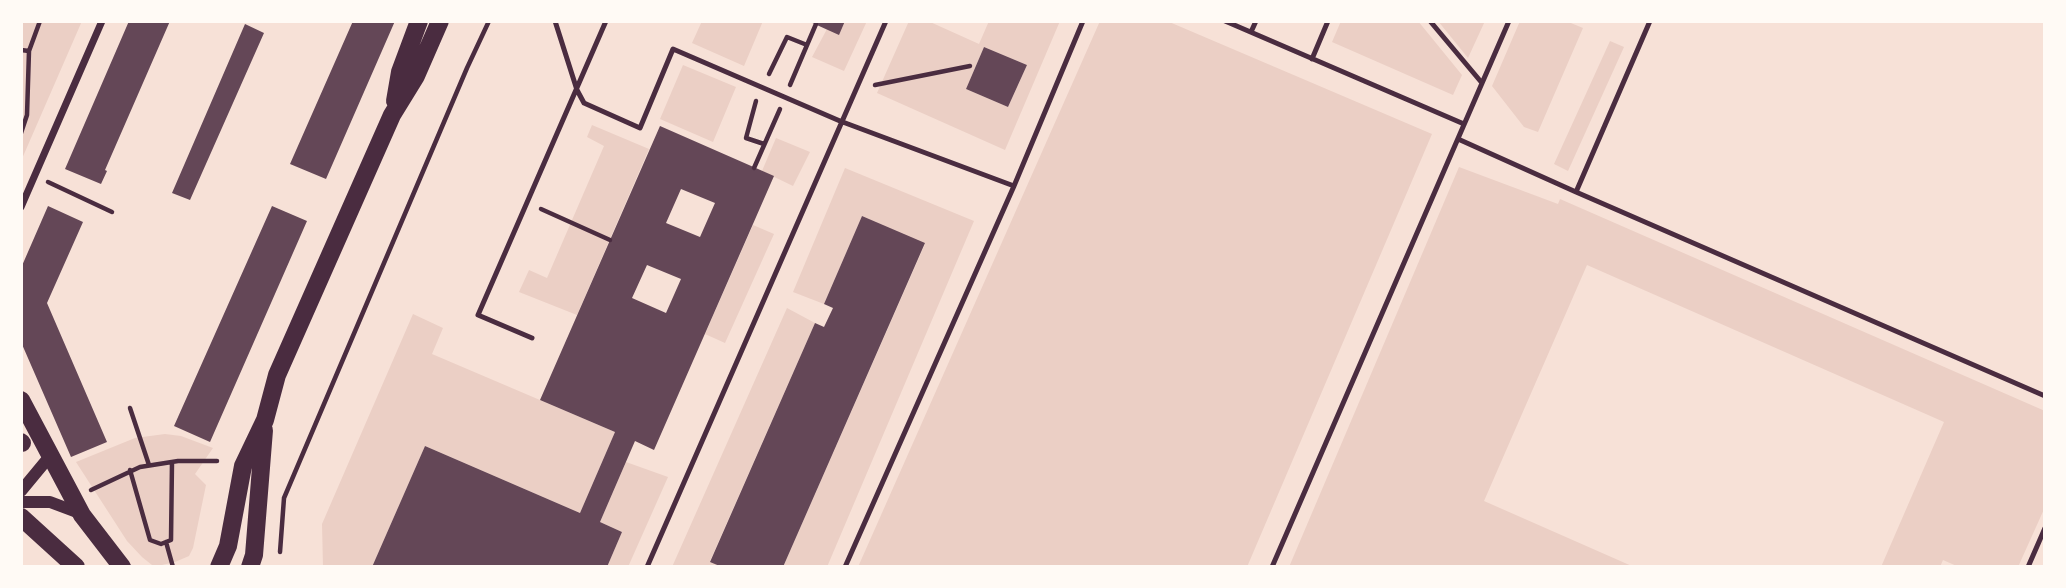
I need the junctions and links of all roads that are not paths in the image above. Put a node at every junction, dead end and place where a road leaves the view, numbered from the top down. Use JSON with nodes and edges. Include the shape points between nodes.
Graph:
{"nodes":[{"id":1,"x":102,"y":21,"type":"edge"},
{"id":2,"x":419,"y":21,"type":"edge"},
{"id":3,"x":440,"y":21,"type":"edge"},
{"id":4,"x":555,"y":21,"type":"edge"},
{"id":5,"x":606,"y":21,"type":"edge"},
{"id":6,"x":886,"y":21,"type":"edge"},
{"id":7,"x":1083,"y":21,"type":"edge"},
{"id":8,"x":1225,"y":21,"type":"edge"},
{"id":9,"x":1256,"y":21,"type":"edge"},
{"id":10,"x":1328,"y":21,"type":"edge"},
{"id":11,"x":1430,"y":21,"type":"edge"},
{"id":12,"x":1509,"y":21,"type":"edge"},
{"id":13,"x":1650,"y":21,"type":"edge"},
{"id":14,"x":1251,"y":32,"type":"junction"},
{"id":15,"x":1312,"y":59,"type":"junction"},
{"id":16,"x":1482,"y":83,"type":"junction"},
{"id":17,"x":577,"y":90,"type":"junction"},
{"id":18,"x":392,"y":115,"type":"junction"},
{"id":19,"x":840,"y":121,"type":"junction"},
{"id":20,"x":1464,"y":124,"type":"junction"},
{"id":21,"x":1458,"y":139,"type":"junction"},
{"id":22,"x":1014,"y":186,"type":"junction"},
{"id":23,"x":1577,"y":192,"type":"junction"},
{"id":24,"x":21,"y":207,"type":"edge"},
{"id":25,"x":532,"y":338,"type":"dead end"},
{"id":26,"x":2045,"y":396,"type":"edge"},
{"id":27,"x":21,"y":400,"type":"edge"},
{"id":28,"x":265,"y":420,"type":"junction"},
{"id":29,"x":50,"y":456,"type":"junction"},
{"id":30,"x":21,"y":491,"type":"edge"},
{"id":31,"x":21,"y":502,"type":"edge"},
{"id":32,"x":82,"y":514,"type":"junction"},
{"id":33,"x":21,"y":517,"type":"edge"},
{"id":34,"x":2045,"y":528,"type":"edge"},
{"id":35,"x":76,"y":567,"type":"edge"},
{"id":36,"x":122,"y":567,"type":"edge"},
{"id":37,"x":219,"y":567,"type":"edge"},
{"id":38,"x":250,"y":567,"type":"edge"},
{"id":39,"x":647,"y":567,"type":"edge"},
{"id":40,"x":845,"y":567,"type":"edge"},
{"id":41,"x":1272,"y":567,"type":"edge"},
{"id":42,"x":2028,"y":567,"type":"edge"}],
"edges":[{"from":1,"to":24,"type":"street"},
{"from":2,"to":18,"type":"main road"},
{"from":3,"to":18,"type":"main road","via":[[416,76]]},
{"from":4,"to":17,"type":"lane"},
{"from":5,"to":17,"type":"lane"},
{"from":6,"to":19,"type":"lane"},
{"from":7,"to":22,"type":"lane"},
{"from":8,"to":14,"type":"lane"},
{"from":9,"to":14,"type":"lane"},
{"from":10,"to":15,"type":"lane"},
{"from":11,"to":16,"type":"lane"},
{"from":12,"to":16,"type":"lane"},
{"from":13,"to":23,"type":"lane"},
{"from":14,"to":15,"type":"lane"},
{"from":15,"to":20,"type":"lane"},
{"from":16,"to":20,"type":"lane"},
{"from":17,"to":19,"type":"lane","via":[[584,103],[640,128],[673,49]]},
{"from":17,"to":25,"type":"lane","via":[[478,315]]},
{"from":18,"to":28,"type":"main road","via":[[277,375]]},
{"from":19,"to":22,"type":"lane"},
{"from":19,"to":39,"type":"lane"},
{"from":20,"to":21,"type":"lane"},
{"from":21,"to":23,"type":"lane"},
{"from":21,"to":41,"type":"lane"},
{"from":22,"to":40,"type":"lane"},
{"from":23,"to":26,"type":"lane"},
{"from":27,"to":29,"type":"main road"},
{"from":28,"to":37,"type":"main road","via":[[243,466],[228,546]]},
{"from":28,"to":38,"type":"main road"},
{"from":29,"to":30,"type":"street"},
{"from":29,"to":32,"type":"main road"},
{"from":31,"to":32,"type":"street","via":[[50,502]]},
{"from":32,"to":36,"type":"main road"},
{"from":33,"to":35,"type":"main road"},
{"from":34,"to":42,"type":"lane"}]}
